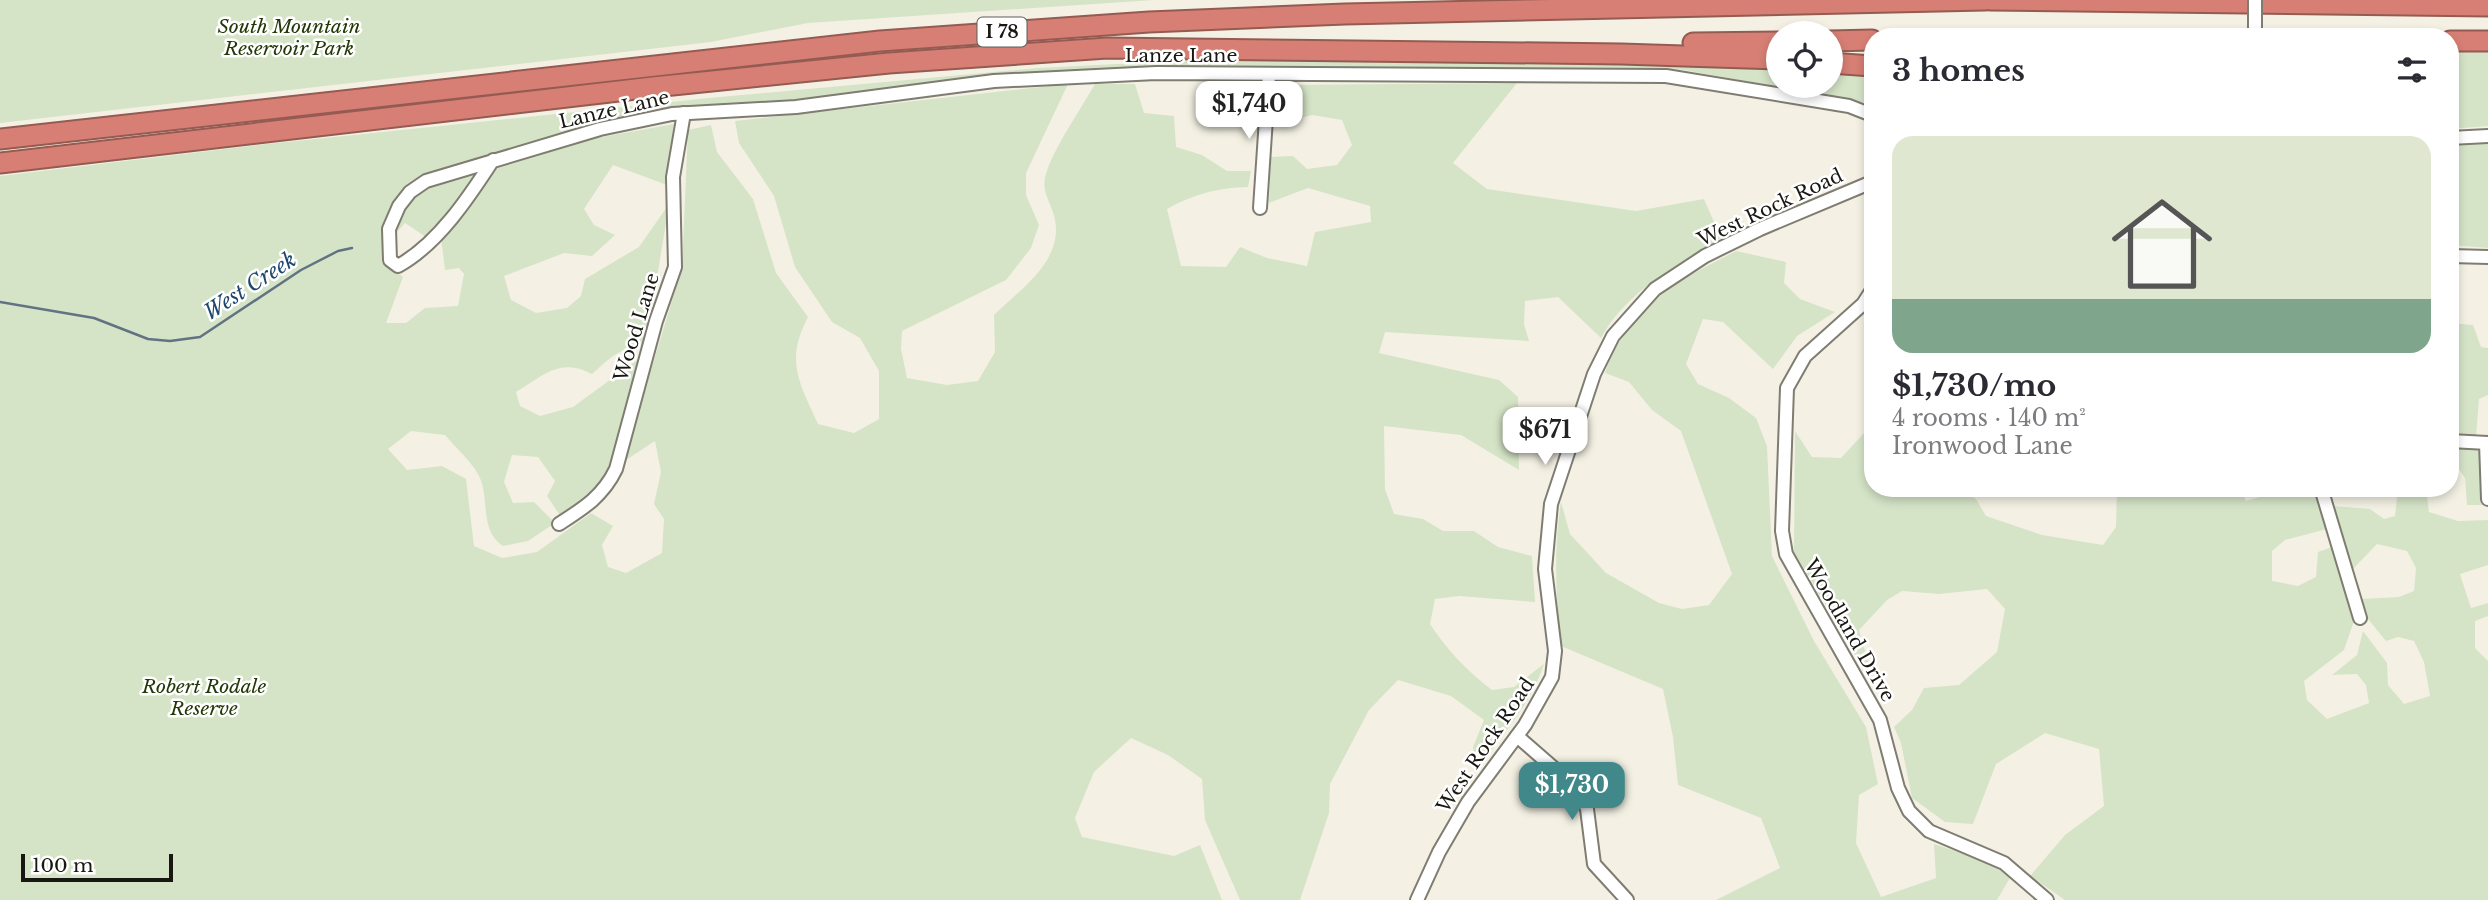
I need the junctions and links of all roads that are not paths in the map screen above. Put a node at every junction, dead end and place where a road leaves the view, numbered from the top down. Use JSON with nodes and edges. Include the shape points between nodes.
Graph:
{"nodes":[{"id":1,"x":1706,"y":0,"type":"edge"},
{"id":2,"x":1987,"y":0,"type":"edge"},
{"id":3,"x":2255,"y":0,"type":"edge"},
{"id":4,"x":2488,"y":6,"type":"edge"},
{"id":5,"x":1345,"y":14,"type":"junction"},
{"id":6,"x":2255,"y":28,"type":"edge"},
{"id":7,"x":1864,"y":40,"type":"edge"},
{"id":8,"x":1766,"y":41,"type":"edge"},
{"id":9,"x":1843,"y":41,"type":"edge"},
{"id":10,"x":2459,"y":41,"type":"edge"},
{"id":11,"x":2488,"y":41,"type":"edge"},
{"id":12,"x":1303,"y":50,"type":"junction"},
{"id":13,"x":1766,"y":59,"type":"edge"},
{"id":14,"x":1843,"y":64,"type":"edge"},
{"id":15,"x":1864,"y":65,"type":"edge"},
{"id":16,"x":1269,"y":74,"type":"junction"},
{"id":17,"x":1864,"y":112,"type":"edge"},
{"id":18,"x":684,"y":113,"type":"junction"},
{"id":19,"x":2488,"y":135,"type":"edge"},
{"id":20,"x":2459,"y":137,"type":"edge"},
{"id":21,"x":0,"y":139,"type":"edge"},
{"id":22,"x":493,"y":160,"type":"junction"},
{"id":23,"x":0,"y":163,"type":"edge"},
{"id":24,"x":1864,"y":184,"type":"edge"},
{"id":25,"x":1260,"y":208,"type":"dead end"},
{"id":26,"x":2459,"y":256,"type":"edge"},
{"id":27,"x":2488,"y":257,"type":"edge"},
{"id":28,"x":1864,"y":302,"type":"edge"},
{"id":29,"x":2459,"y":441,"type":"edge"},
{"id":30,"x":2487,"y":443,"type":"edge"},
{"id":31,"x":2324,"y":497,"type":"edge"},
{"id":32,"x":2488,"y":499,"type":"edge"},
{"id":33,"x":559,"y":524,"type":"dead end"},
{"id":34,"x":2360,"y":618,"type":"dead end"},
{"id":35,"x":1517,"y":736,"type":"junction"},
{"id":36,"x":1417,"y":900,"type":"edge"},
{"id":37,"x":1627,"y":900,"type":"edge"},
{"id":38,"x":2047,"y":900,"type":"edge"}],
"edges":[{"from":1,"to":5,"type":"highway"},
{"from":2,"to":4,"type":"highway","number":"I 78"},
{"from":2,"to":5,"type":"highway","number":"I 78"},
{"from":3,"to":6,"type":"street","bridge":true},
{"from":5,"to":21,"type":"highway","number":"I 78","via":[[880,41]]},
{"from":7,"to":9,"type":"highway"},
{"from":8,"to":12,"type":"highway","number":"I 78"},
{"from":10,"to":11,"type":"highway"},
{"from":12,"to":13,"type":"highway"},
{"from":12,"to":23,"type":"highway","number":"I 78","via":[[1107,48],[889,63]]},
{"from":14,"to":15,"type":"highway"},
{"from":16,"to":17,"type":"street","name":"Lanze Lane","via":[[1666,76]]},
{"from":16,"to":18,"type":"street","name":"Lanze Lane","via":[[994,81],[796,107]]},
{"from":16,"to":25,"type":"street"},
{"from":18,"to":22,"type":"street","name":"Lanze Lane","via":[[600,128]]},
{"from":18,"to":33,"type":"street","name":"Wood Lane","via":[[673,177],[675,267],[616,469],[591,504]]},
{"from":19,"to":20,"type":"street"},
{"from":22,"to":22,"type":"street","name":"Lanze Lane","via":[[426,181],[411,191],[389,229],[393,264],[398,267],[420,251]]},
{"from":24,"to":35,"type":"street","name":"West Rock Road","via":[[1705,256],[1655,289],[1613,336],[1594,374],[1551,504],[1545,569],[1554,664],[1547,689]]},
{"from":26,"to":27,"type":"street"},
{"from":28,"to":38,"type":"street","name":"Woodland Drive","via":[[1805,356],[1787,388],[1782,531],[1786,554],[1880,720],[1898,789],[1909,811],[1929,831],[2004,863]]},
{"from":29,"to":30,"type":"street"},
{"from":30,"to":32,"type":"street"},
{"from":31,"to":34,"type":"street"},
{"from":35,"to":36,"type":"street","name":"West Rock Road","via":[[1468,802],[1438,852]]},
{"from":35,"to":37,"type":"street","via":[[1580,791],[1594,864]]}]}
